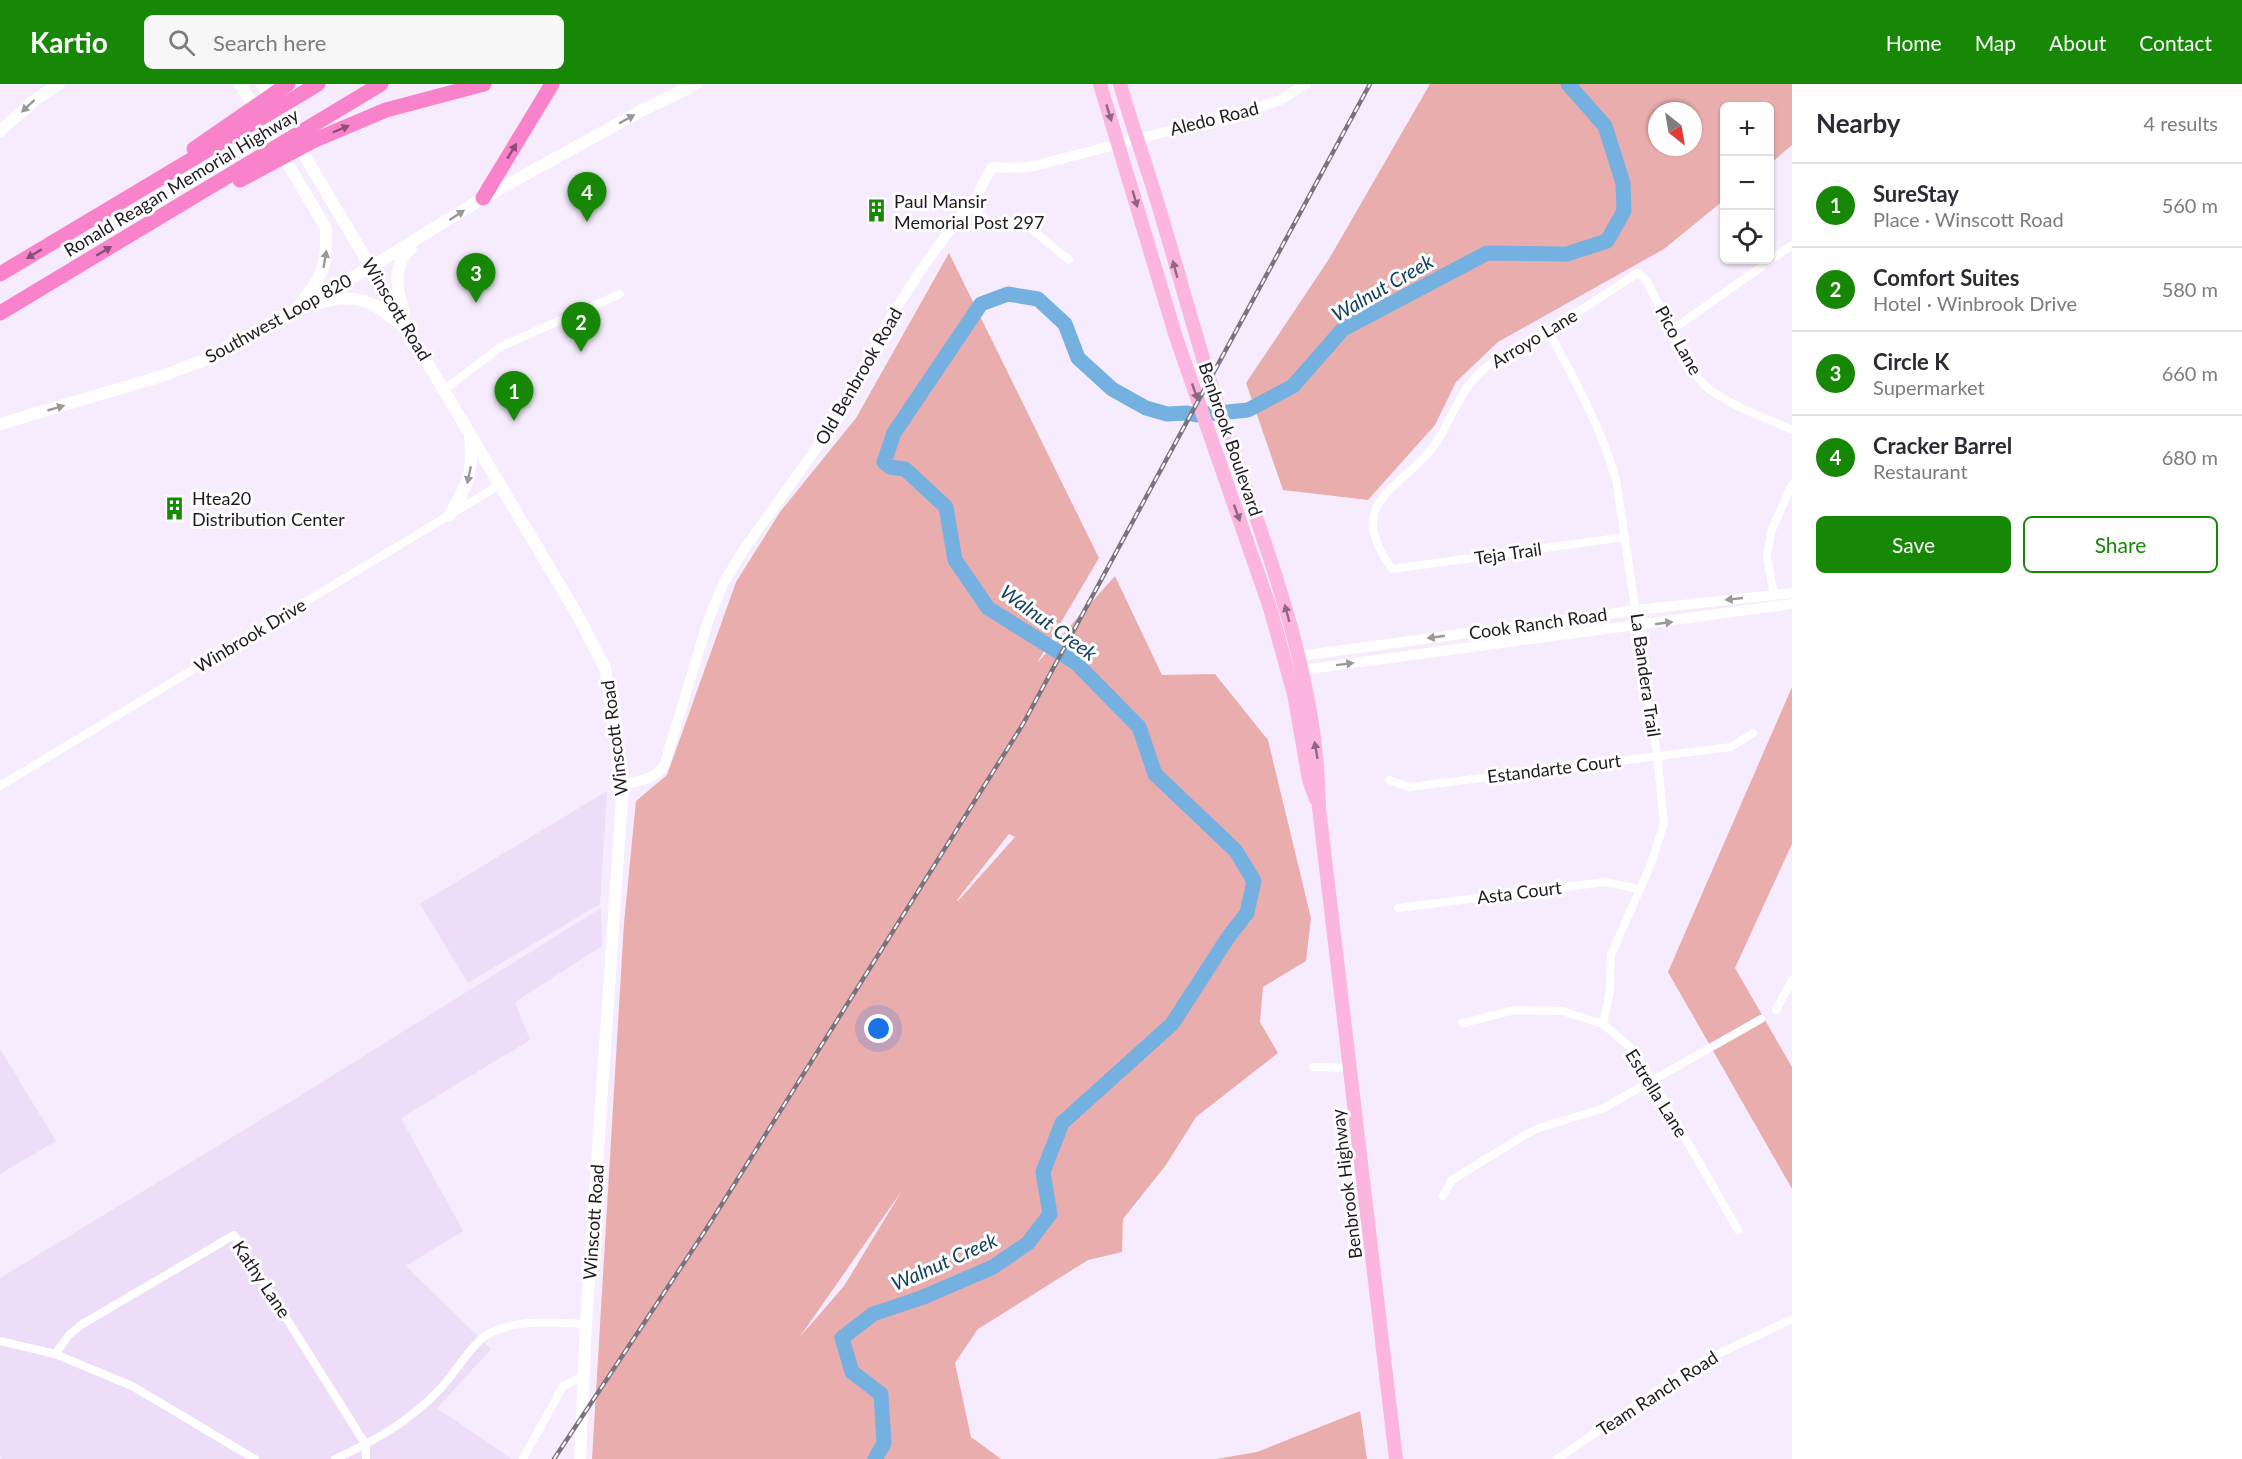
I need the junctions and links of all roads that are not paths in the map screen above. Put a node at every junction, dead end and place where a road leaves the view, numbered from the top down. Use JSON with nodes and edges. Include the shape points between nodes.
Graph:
{"nodes":[{"id":1,"x":59,"y":84,"type":"edge"},
{"id":2,"x":240,"y":84,"type":"edge"},
{"id":3,"x":262,"y":84,"type":"edge"},
{"id":4,"x":288,"y":84,"type":"edge"},
{"id":5,"x":318,"y":84,"type":"edge"},
{"id":6,"x":381,"y":84,"type":"edge"},
{"id":7,"x":483,"y":84,"type":"edge"},
{"id":8,"x":552,"y":84,"type":"edge"},
{"id":9,"x":696,"y":84,"type":"edge"},
{"id":10,"x":1100,"y":84,"type":"edge"},
{"id":11,"x":1120,"y":84,"type":"edge"},
{"id":12,"x":1306,"y":84,"type":"edge"},
{"id":13,"x":0,"y":132,"type":"edge"},
{"id":14,"x":1136,"y":138,"type":"junction"},
{"id":15,"x":1118,"y":143,"type":"junction"},
{"id":16,"x":176,"y":168,"type":"junction"},
{"id":17,"x":211,"y":186,"type":"junction"},
{"id":18,"x":483,"y":198,"type":"junction"},
{"id":19,"x":970,"y":208,"type":"junction"},
{"id":20,"x":423,"y":237,"type":"junction"},
{"id":21,"x":1792,"y":245,"type":"edge"},
{"id":22,"x":1069,"y":260,"type":"dead end"},
{"id":23,"x":371,"y":267,"type":"junction"},
{"id":24,"x":1638,"y":273,"type":"joint"},
{"id":25,"x":0,"y":274,"type":"edge"},
{"id":26,"x":620,"y":294,"type":"dead end"},
{"id":27,"x":297,"y":309,"type":"junction"},
{"id":28,"x":0,"y":313,"type":"edge"},
{"id":29,"x":1672,"y":330,"type":"junction"},
{"id":30,"x":409,"y":331,"type":"junction"},
{"id":31,"x":1548,"y":331,"type":"junction"},
{"id":32,"x":445,"y":389,"type":"junction"},
{"id":33,"x":0,"y":424,"type":"edge"},
{"id":34,"x":469,"y":430,"type":"junction"},
{"id":35,"x":1792,"y":430,"type":"edge"},
{"id":36,"x":501,"y":484,"type":"junction"},
{"id":37,"x":1792,"y":484,"type":"edge"},
{"id":38,"x":449,"y":516,"type":"junction"},
{"id":39,"x":1625,"y":537,"type":"junction"},
{"id":40,"x":1392,"y":569,"type":"joint"},
{"id":41,"x":1792,"y":593,"type":"edge"},
{"id":42,"x":1774,"y":595,"type":"junction"},
{"id":43,"x":1792,"y":604,"type":"edge"},
{"id":44,"x":1637,"y":610,"type":"junction"},
{"id":45,"x":1639,"y":626,"type":"junction"},
{"id":46,"x":1293,"y":664,"type":"junction"},
{"id":47,"x":1753,"y":734,"type":"dead end"},
{"id":48,"x":1657,"y":755,"type":"junction"},
{"id":49,"x":1389,"y":780,"type":"dead end"},
{"id":50,"x":623,"y":784,"type":"junction"},
{"id":51,"x":0,"y":786,"type":"edge"},
{"id":52,"x":1640,"y":889,"type":"junction"},
{"id":53,"x":1331,"y":904,"type":"joint"},
{"id":54,"x":1398,"y":908,"type":"dead end"},
{"id":55,"x":1792,"y":980,"type":"edge"},
{"id":56,"x":1776,"y":1010,"type":"dead end"},
{"id":57,"x":1761,"y":1019,"type":"dead end"},
{"id":58,"x":1463,"y":1023,"type":"dead end"},
{"id":59,"x":1603,"y":1024,"type":"junction"},
{"id":60,"x":1313,"y":1067,"type":"dead end"},
{"id":61,"x":1351,"y":1068,"type":"junction"},
{"id":62,"x":1652,"y":1080,"type":"junction"},
{"id":63,"x":1443,"y":1196,"type":"dead end"},
{"id":64,"x":1738,"y":1230,"type":"dead end"},
{"id":65,"x":1792,"y":1319,"type":"edge"},
{"id":66,"x":586,"y":1324,"type":"junction"},
{"id":67,"x":0,"y":1341,"type":"edge"},
{"id":68,"x":55,"y":1354,"type":"junction"},
{"id":69,"x":585,"y":1376,"type":"junction"},
{"id":70,"x":366,"y":1445,"type":"junction"},
{"id":71,"x":255,"y":1459,"type":"edge"},
{"id":72,"x":334,"y":1459,"type":"edge"},
{"id":73,"x":366,"y":1459,"type":"edge"},
{"id":74,"x":523,"y":1459,"type":"edge"},
{"id":75,"x":580,"y":1459,"type":"edge"},
{"id":76,"x":1396,"y":1459,"type":"edge"},
{"id":77,"x":1557,"y":1459,"type":"edge"}],
"edges":[{"from":1,"to":13,"type":"main road","one_way":true},
{"from":27,"to":2,"type":"main road","one_way":true,"via":[[321,277],[327,254],[326,228]]},
{"from":3,"to":23,"type":"main road","name":"Winscott Road"},
{"from":4,"to":16,"type":"highway","via":[[199,143]]},
{"from":5,"to":16,"type":"highway","name":"Ronald Reagan Memorial Highway"},
{"from":6,"to":17,"type":"highway","name":"Ronald Reagan Memorial Highway"},
{"from":17,"to":7,"type":"highway","one_way":true,"via":[[239,181],[315,140],[386,110]]},
{"from":18,"to":8,"type":"highway","one_way":true},
{"from":18,"to":9,"type":"main road","name":"Southwest Loop 820","one_way":true},
{"from":10,"to":15,"type":"main road","name":"Benbrook Boulevard","one_way":true},
{"from":11,"to":14,"type":"main road","name":"Benbrook Boulevard"},
{"from":12,"to":14,"type":"street","name":"Aledo Road","via":[[1270,104]]},
{"from":14,"to":15,"type":"street","name":"Aledo Road"},
{"from":46,"to":14,"type":"main road","name":"Benbrook Boulevard","one_way":true,"via":[[1284,603],[1191,325]]},
{"from":15,"to":19,"type":"street","name":"Old Benbrook Road","via":[[1034,166],[993,167]]},
{"from":15,"to":46,"type":"main road","name":"Benbrook Boulevard","one_way":true,"via":[[1176,337]]},
{"from":16,"to":25,"type":"highway","name":"Ronald Reagan Memorial Highway","one_way":true},
{"from":28,"to":17,"type":"highway","name":"Ronald Reagan Memorial Highway","one_way":true},
{"from":20,"to":18,"type":"main road","name":"Southwest Loop 820","one_way":true},
{"from":19,"to":22,"type":"street","via":[[993,224],[1029,227]]},
{"from":19,"to":50,"type":"street","name":"Old Benbrook Road","via":[[925,264],[891,316],[840,415],[724,582],[708,621],[664,766],[647,780]]},
{"from":20,"to":23,"type":"main road","name":"Southwest Loop 820"},
{"from":20,"to":30,"type":"main road","via":[[406,252],[397,278]]},
{"from":21,"to":29,"type":"street"},
{"from":23,"to":27,"type":"main road","name":"Southwest Loop 820"},
{"from":23,"to":30,"type":"main road","name":"Winscott Road"},
{"from":24,"to":29,"type":"street","name":"Pico Lane","via":[[1646,280]]},
{"from":24,"to":31,"type":"street","name":"Arroyo Lane"},
{"from":26,"to":32,"type":"street","via":[[502,346]]},
{"from":27,"to":30,"type":"main road","via":[[334,298],[354,297],[376,305]]},
{"from":33,"to":27,"type":"main road","name":"Southwest Loop 820","one_way":true,"via":[[207,359]]},
{"from":29,"to":35,"type":"street","name":"Pico Lane","via":[[1706,387]]},
{"from":30,"to":32,"type":"main road","name":"Winscott Road"},
{"from":31,"to":39,"type":"street","name":"La Bandera Trail","via":[[1603,437],[1616,479]]},
{"from":31,"to":40,"type":"street","name":"Arroyo Lane","via":[[1494,359],[1472,381],[1433,447],[1381,498],[1373,538]]},
{"from":32,"to":34,"type":"main road","name":"Winscott Road"},
{"from":34,"to":36,"type":"main road","name":"Winscott Road"},
{"from":34,"to":38,"type":"main road","one_way":true,"via":[[470,480]]},
{"from":36,"to":38,"type":"street","name":"Winbrook Drive"},
{"from":36,"to":50,"type":"main road","name":"Winscott Road","via":[[603,661]]},
{"from":37,"to":42,"type":"street","via":[[1771,532],[1767,557]]},
{"from":38,"to":51,"type":"street","name":"Winbrook Drive"},
{"from":39,"to":40,"type":"street","name":"Teja Trail"},
{"from":39,"to":44,"type":"street","name":"La Bandera Trail"},
{"from":41,"to":42,"type":"street","name":"Cook Ranch Road"},
{"from":42,"to":44,"type":"street","name":"Cook Ranch Road","one_way":true},
{"from":45,"to":43,"type":"street","name":"Cook Ranch Road","one_way":true},
{"from":44,"to":45,"type":"street","name":"La Bandera Trail"},
{"from":44,"to":46,"type":"street","name":"Cook Ranch Road","one_way":true},
{"from":46,"to":45,"type":"street","name":"Cook Ranch Road","one_way":true},
{"from":45,"to":48,"type":"street","name":"La Bandera Trail"},
{"from":46,"to":53,"type":"main road","name":"Benbrook Boulevard","via":[[1319,764],[1319,808]]},
{"from":47,"to":48,"type":"street","name":"Estandarte Court","via":[[1731,747]]},
{"from":48,"to":49,"type":"street","name":"Estandarte Court","via":[[1409,787]]},
{"from":48,"to":52,"type":"street","name":"La Bandera Trail","via":[[1664,823]]},
{"from":50,"to":66,"type":"main road","name":"Winscott Road"},
{"from":52,"to":54,"type":"street","name":"Asta Court","via":[[1605,882]]},
{"from":52,"to":59,"type":"street","name":"La Bandera Trail","via":[[1611,955],[1610,991]]},
{"from":53,"to":61,"type":"main road","name":"Benbrook Highway"},
{"from":55,"to":56,"type":"street"},
{"from":57,"to":62,"type":"street"},
{"from":58,"to":59,"type":"street","name":"Estrella Lane","via":[[1515,1010],[1562,1011]]},
{"from":59,"to":62,"type":"street","name":"Estrella Lane","via":[[1630,1047]]},
{"from":60,"to":61,"type":"street"},
{"from":61,"to":76,"type":"main road","name":"Benbrook Highway"},
{"from":62,"to":63,"type":"street","via":[[1594,1113],[1525,1135],[1452,1180]]},
{"from":62,"to":64,"type":"street","name":"Estrella Lane"},
{"from":65,"to":77,"type":"street","name":"Team Ranch Road","via":[[1691,1368]]},
{"from":66,"to":69,"type":"main road","name":"Winscott Road"},
{"from":66,"to":70,"type":"street","via":[[531,1322],[485,1335],[412,1418]]},
{"from":67,"to":68,"type":"street"},
{"from":68,"to":70,"type":"street","name":"Kathy Lane","via":[[81,1325],[234,1235]]},
{"from":68,"to":71,"type":"street","via":[[132,1386]]},
{"from":69,"to":74,"type":"street","via":[[563,1386]]},
{"from":69,"to":75,"type":"main road","name":"Winscott Road"},
{"from":70,"to":72,"type":"street"},
{"from":70,"to":73,"type":"street"}]}
